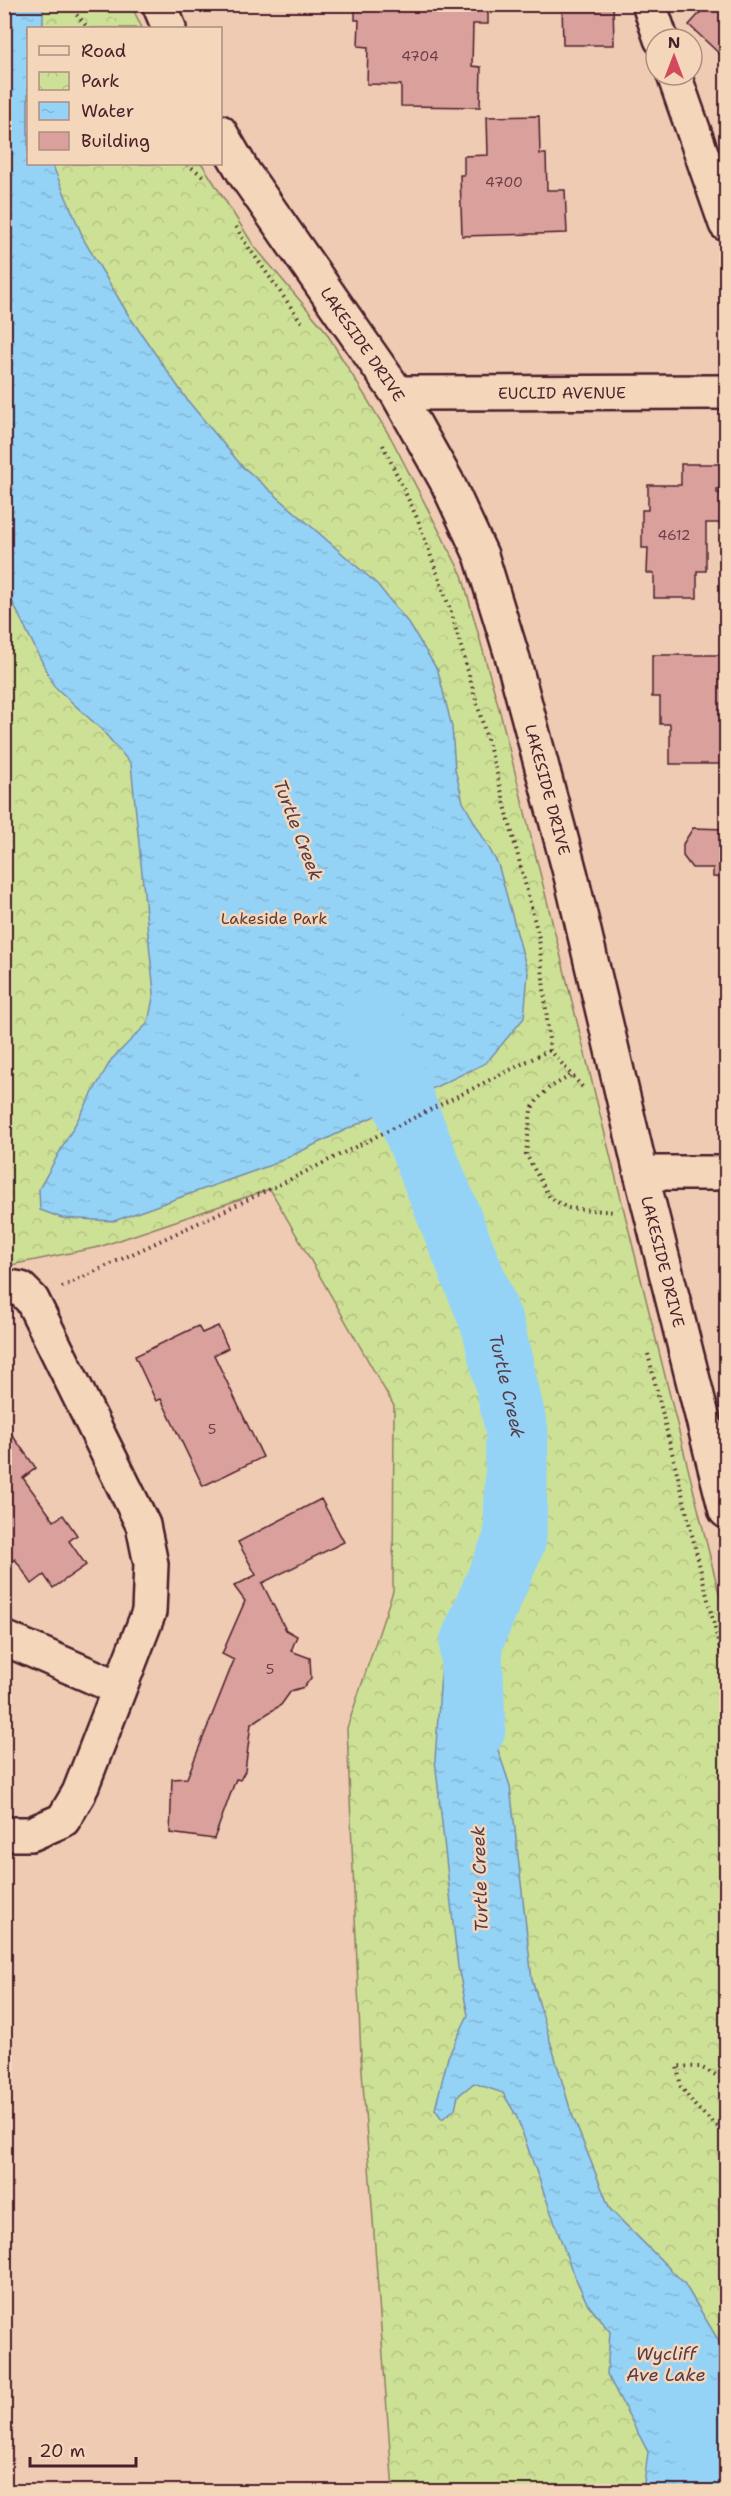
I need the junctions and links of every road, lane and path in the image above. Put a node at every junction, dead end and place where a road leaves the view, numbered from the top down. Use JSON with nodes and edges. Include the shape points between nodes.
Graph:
{"nodes":[{"id":1,"x":72,"y":4,"type":"edge"},
{"id":2,"x":159,"y":4,"type":"edge"},
{"id":3,"x":649,"y":4,"type":"edge"},
{"id":4,"x":87,"y":27,"type":"edge"},
{"id":5,"x":169,"y":27,"type":"edge"},
{"id":6,"x":657,"y":27,"type":"edge"},
{"id":7,"x":678,"y":87,"type":"edge"},
{"id":8,"x":222,"y":135,"type":"edge"},
{"id":9,"x":188,"y":165,"type":"edge"},
{"id":10,"x":211,"y":182,"type":"dead end"},
{"id":11,"x":233,"y":221,"type":"dead end"},
{"id":12,"x":726,"y":224,"type":"edge"},
{"id":13,"x":304,"y":326,"type":"dead end"},
{"id":14,"x":726,"y":392,"type":"edge"},
{"id":15,"x":397,"y":393,"type":"junction"},
{"id":16,"x":381,"y":440,"type":"dead end"},
{"id":17,"x":550,"y":1050,"type":"junction"},
{"id":18,"x":570,"y":1076,"type":"junction"},
{"id":19,"x":589,"y":1093,"type":"dead end"},
{"id":20,"x":640,"y":1173,"type":"junction"},
{"id":21,"x":726,"y":1173,"type":"edge"},
{"id":22,"x":614,"y":1202,"type":"dead end"},
{"id":23,"x":616,"y":1212,"type":"junction"},
{"id":24,"x":619,"y":1223,"type":"dead end"},
{"id":25,"x":18,"y":1293,"type":"edge"},
{"id":26,"x":646,"y":1346,"type":"dead end"},
{"id":27,"x":726,"y":1511,"type":"edge"},
{"id":28,"x":4,"y":1638,"type":"edge"},
{"id":29,"x":726,"y":1674,"type":"edge"},
{"id":30,"x":119,"y":1688,"type":"junction"},
{"id":31,"x":4,"y":1834,"type":"edge"},
{"id":32,"x":726,"y":1926,"type":"edge"},
{"id":33,"x":726,"y":1953,"type":"edge"},
{"id":34,"x":726,"y":2080,"type":"edge"},
{"id":35,"x":726,"y":2134,"type":"edge"}],
"edges":[{"from":1,"to":4,"type":"path"},
{"from":2,"to":5,"type":"street"},
{"from":3,"to":6,"type":"street"},
{"from":7,"to":12,"type":"street"},
{"from":8,"to":15,"type":"street","name":"LAKESIDE DRIVE"},
{"from":9,"to":10,"type":"path"},
{"from":11,"to":13,"type":"path"},
{"from":14,"to":15,"type":"street","name":"EUCLID AVENUE"},
{"from":15,"to":20,"type":"street","name":"LAKESIDE DRIVE","via":[[447,482],[481,555],[504,628],[571,876]]},
{"from":16,"to":17,"type":"path","via":[[418,520],[452,615],[497,774],[539,938]]},
{"from":17,"to":18,"type":"path"},
{"from":17,"to":25,"type":"path","via":[[283,1183]]},
{"from":18,"to":19,"type":"path"},
{"from":18,"to":23,"type":"path","via":[[549,1088],[531,1110],[526,1154],[550,1198],[568,1208]]},
{"from":20,"to":21,"type":"street"},
{"from":20,"to":27,"type":"street","name":"LAKESIDE DRIVE"},
{"from":22,"to":23,"type":"path"},
{"from":23,"to":24,"type":"path"},
{"from":25,"to":30,"type":"street","via":[[142,1525],[150,1564],[148,1612]]},
{"from":26,"to":29,"type":"path"},
{"from":28,"to":30,"type":"street"},
{"from":30,"to":31,"type":"street","via":[[79,1793],[63,1820],[31,1834]]},
{"from":32,"to":33,"type":"path"},
{"from":34,"to":35,"type":"path","via":[[700,2067],[677,2066],[681,2088]]}]}
